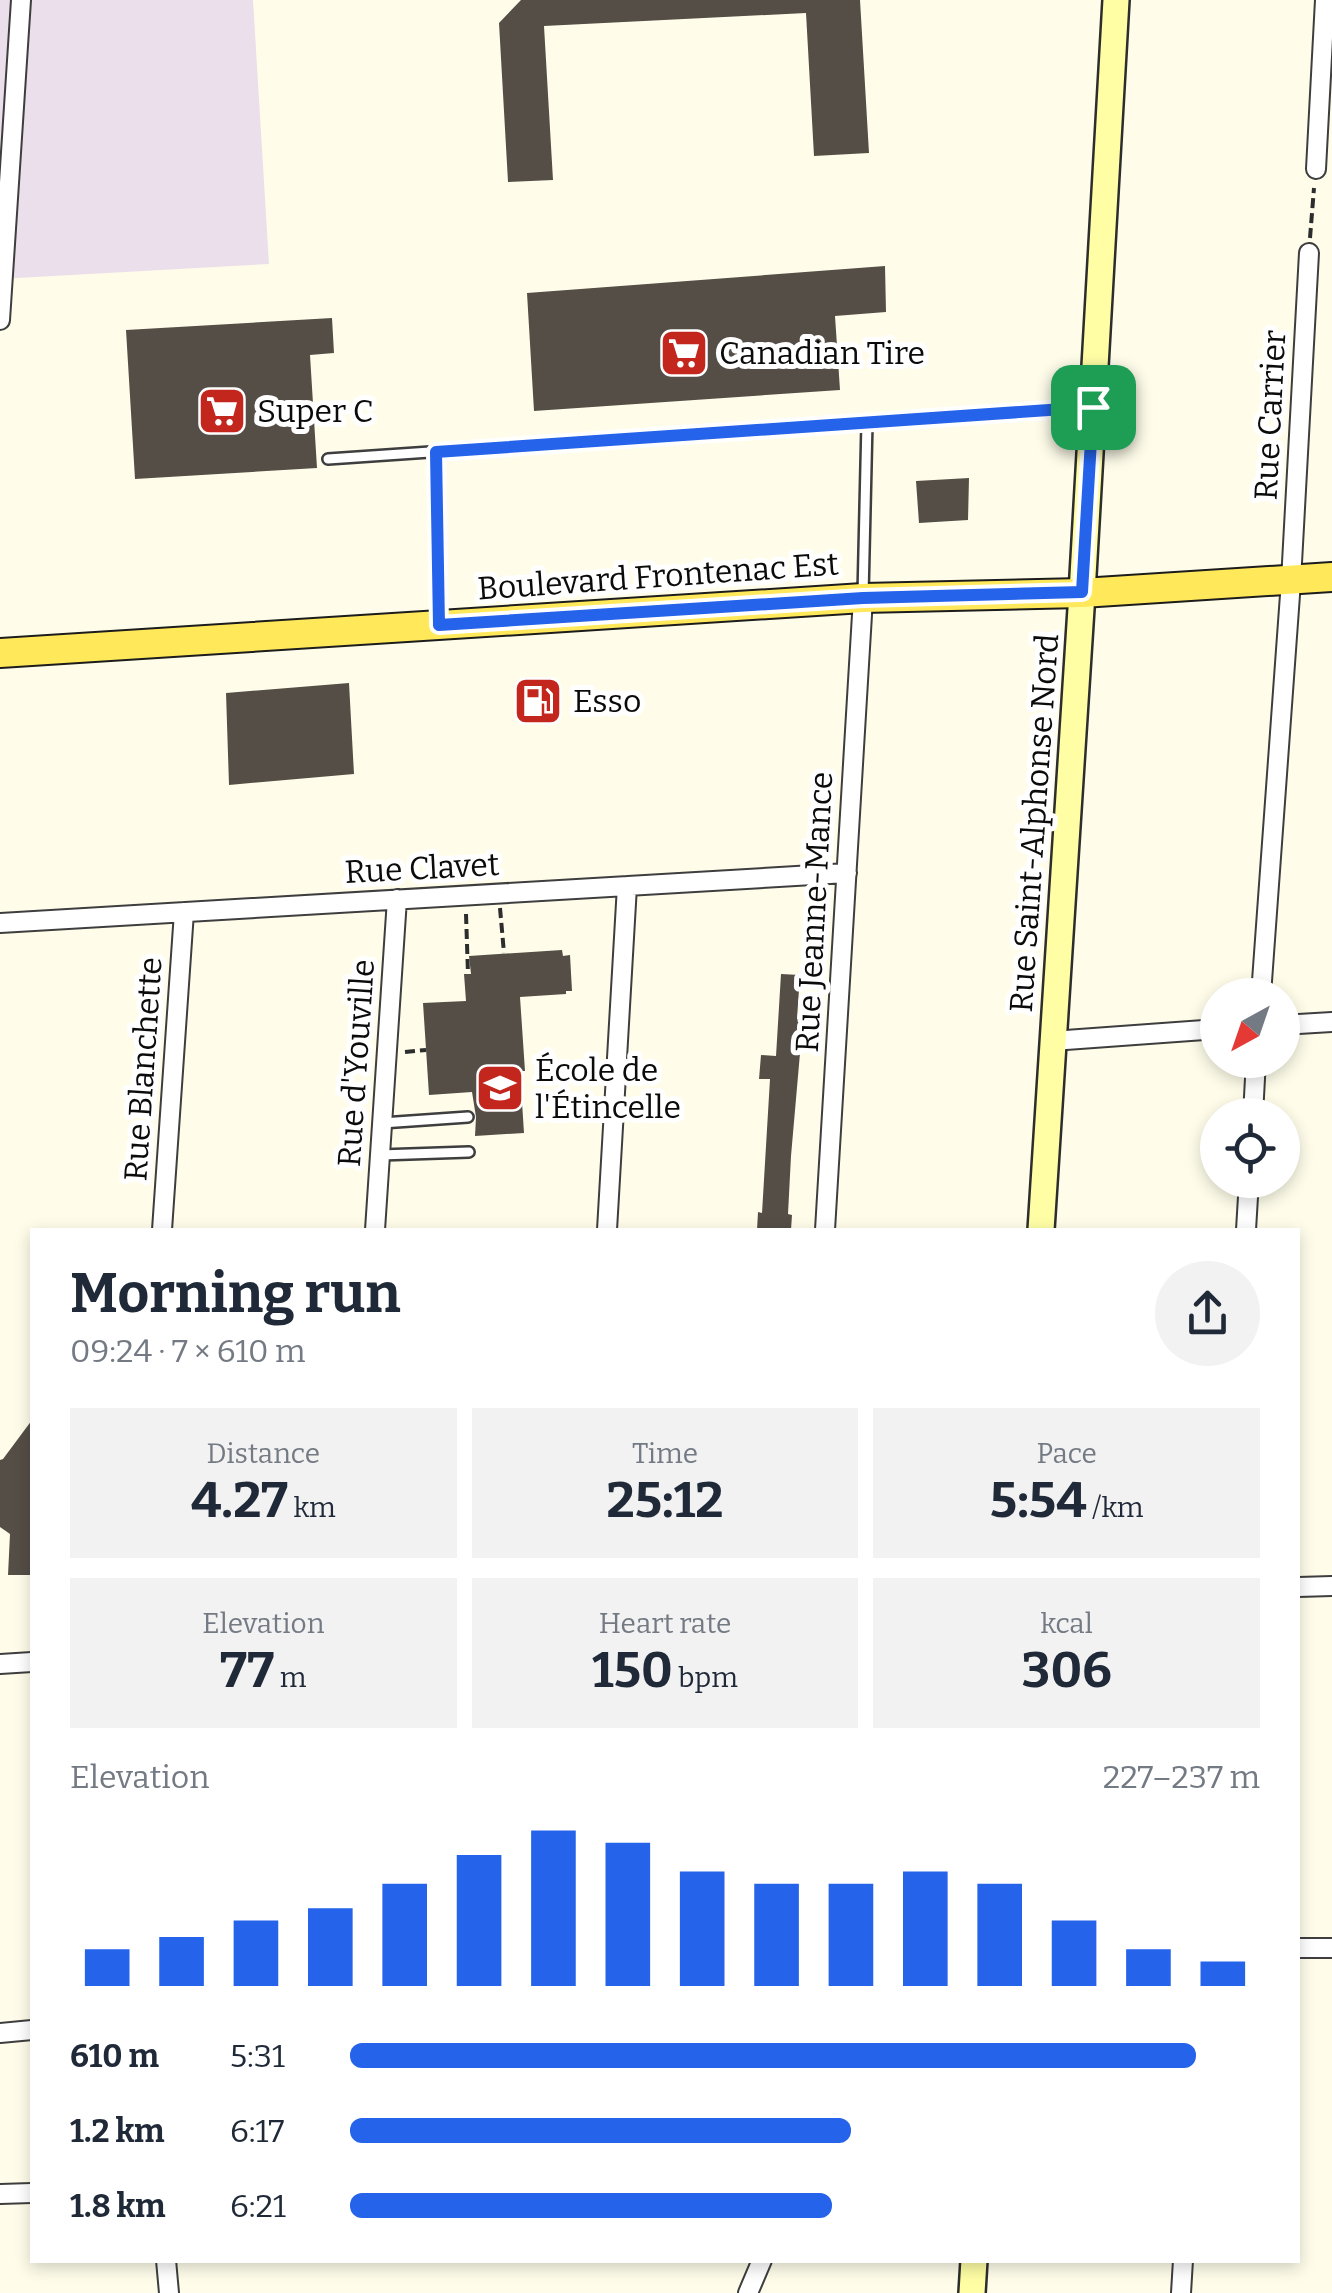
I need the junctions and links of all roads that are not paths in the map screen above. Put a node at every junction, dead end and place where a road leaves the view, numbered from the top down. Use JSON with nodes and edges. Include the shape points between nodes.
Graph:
{"nodes":[{"id":1,"x":22,"y":0,"type":"edge"},
{"id":2,"x":1116,"y":0,"type":"edge"},
{"id":3,"x":1325,"y":0,"type":"edge"},
{"id":4,"x":1327,"y":46,"type":"edge"},
{"id":5,"x":1316,"y":170,"type":"road end"},
{"id":6,"x":1309,"y":253,"type":"road end"},
{"id":7,"x":0,"y":320,"type":"edge"},
{"id":8,"x":1093,"y":407,"type":"junction"},
{"id":9,"x":867,"y":422,"type":"junction"},
{"id":10,"x":436,"y":452,"type":"junction"},
{"id":11,"x":328,"y":460,"type":"dead end"},
{"id":12,"x":1332,"y":577,"type":"edge"},
{"id":13,"x":1291,"y":581,"type":"junction"},
{"id":14,"x":1082,"y":592,"type":"junction"},
{"id":15,"x":863,"y":598,"type":"junction"},
{"id":16,"x":439,"y":625,"type":"junction"},
{"id":17,"x":0,"y":654,"type":"edge"},
{"id":18,"x":846,"y":873,"type":"junction"},
{"id":19,"x":627,"y":886,"type":"junction"},
{"id":20,"x":397,"y":900,"type":"junction"},
{"id":21,"x":184,"y":912,"type":"junction"},
{"id":22,"x":0,"y":923,"type":"edge"},
{"id":23,"x":1262,"y":978,"type":"edge"},
{"id":24,"x":1332,"y":1022,"type":"edge"},
{"id":25,"x":1300,"y":1023,"type":"edge"},
{"id":26,"x":1200,"y":1030,"type":"edge"},
{"id":27,"x":1052,"y":1041,"type":"junction"},
{"id":28,"x":468,"y":1118,"type":"dead end"},
{"id":29,"x":382,"y":1124,"type":"junction"},
{"id":30,"x":469,"y":1152,"type":"dead end"},
{"id":31,"x":380,"y":1155,"type":"junction"},
{"id":32,"x":1248,"y":1198,"type":"edge"},
{"id":33,"x":162,"y":1228,"type":"edge"},
{"id":34,"x":375,"y":1228,"type":"edge"},
{"id":35,"x":607,"y":1228,"type":"edge"},
{"id":36,"x":825,"y":1228,"type":"edge"},
{"id":37,"x":1041,"y":1228,"type":"edge"},
{"id":38,"x":1246,"y":1228,"type":"edge"},
{"id":39,"x":1332,"y":1586,"type":"edge"},
{"id":40,"x":1300,"y":1587,"type":"edge"},
{"id":41,"x":30,"y":1662,"type":"edge"},
{"id":42,"x":0,"y":1664,"type":"edge"},
{"id":43,"x":1300,"y":1948,"type":"edge"},
{"id":44,"x":1332,"y":1948,"type":"edge"},
{"id":45,"x":30,"y":2030,"type":"edge"},
{"id":46,"x":0,"y":2033,"type":"edge"},
{"id":47,"x":30,"y":2192,"type":"edge"},
{"id":48,"x":0,"y":2194,"type":"edge"},
{"id":49,"x":166,"y":2263,"type":"edge"},
{"id":50,"x":761,"y":2263,"type":"edge"},
{"id":51,"x":974,"y":2263,"type":"edge"},
{"id":52,"x":1183,"y":2263,"type":"edge"},
{"id":53,"x":169,"y":2293,"type":"edge"},
{"id":54,"x":748,"y":2293,"type":"edge"},
{"id":55,"x":972,"y":2293,"type":"edge"},
{"id":56,"x":1181,"y":2293,"type":"edge"}],
"edges":[{"from":1,"to":7,"type":"street"},
{"from":2,"to":8,"type":"main road","name":"Rue Saint-Alphonse Nord"},
{"from":3,"to":4,"type":"street"},
{"from":4,"to":5,"type":"street"},
{"from":6,"to":13,"type":"street","name":"Rue Carrier"},
{"from":8,"to":9,"type":"lane"},
{"from":8,"to":14,"type":"main road","name":"Rue Saint-Alphonse Nord"},
{"from":9,"to":10,"type":"lane"},
{"from":9,"to":15,"type":"lane"},
{"from":10,"to":11,"type":"lane"},
{"from":10,"to":16,"type":"lane"},
{"from":12,"to":13,"type":"main road","name":"Boulevard Frontenac Est"},
{"from":13,"to":14,"type":"main road","name":"Boulevard Frontenac Est"},
{"from":13,"to":23,"type":"street","name":"Rue Carrier"},
{"from":14,"to":15,"type":"main road","name":"Boulevard Frontenac Est"},
{"from":14,"to":27,"type":"main road","name":"Rue Saint-Alphonse Nord"},
{"from":15,"to":16,"type":"main road","name":"Boulevard Frontenac Est"},
{"from":15,"to":18,"type":"street","name":"Rue Jeanne-Mance"},
{"from":16,"to":17,"type":"main road","name":"Boulevard Frontenac Est"},
{"from":18,"to":19,"type":"street","name":"Rue Clavet"},
{"from":18,"to":36,"type":"street","name":"Rue Jeanne-Mance"},
{"from":19,"to":20,"type":"street","name":"Rue Clavet"},
{"from":19,"to":35,"type":"street"},
{"from":20,"to":21,"type":"street","name":"Rue Clavet"},
{"from":20,"to":29,"type":"street","name":"Rue d'Youville"},
{"from":21,"to":22,"type":"street","name":"Rue Clavet"},
{"from":21,"to":33,"type":"street","name":"Rue Blanchette"},
{"from":24,"to":25,"type":"street"},
{"from":26,"to":27,"type":"street"},
{"from":27,"to":37,"type":"main road","name":"Rue Saint-Alphonse Nord"},
{"from":28,"to":29,"type":"lane"},
{"from":29,"to":31,"type":"street","name":"Rue d'Youville"},
{"from":30,"to":31,"type":"lane"},
{"from":31,"to":34,"type":"street","name":"Rue d'Youville"},
{"from":32,"to":38,"type":"street"},
{"from":39,"to":40,"type":"street"},
{"from":41,"to":42,"type":"street"},
{"from":43,"to":44,"type":"street"},
{"from":45,"to":46,"type":"street"},
{"from":47,"to":48,"type":"street"},
{"from":49,"to":53,"type":"street"},
{"from":50,"to":54,"type":"street"},
{"from":51,"to":55,"type":"main road"},
{"from":52,"to":56,"type":"street"}]}
